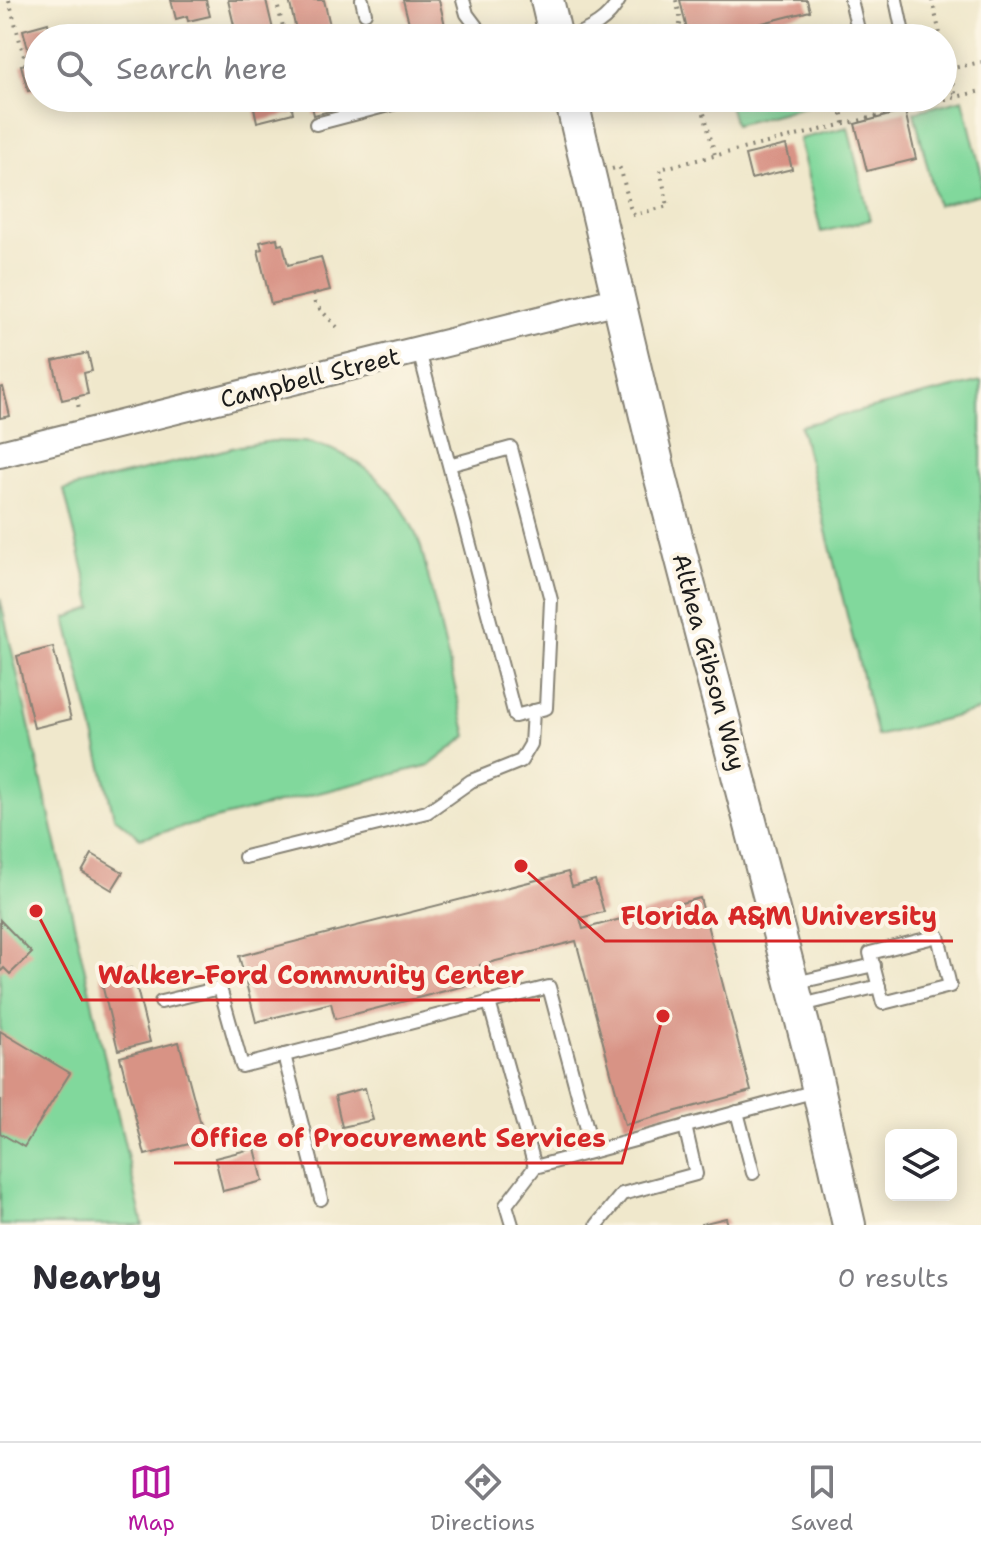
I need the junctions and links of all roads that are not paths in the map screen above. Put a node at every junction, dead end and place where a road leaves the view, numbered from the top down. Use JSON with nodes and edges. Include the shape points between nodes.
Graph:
{"nodes":[{"id":1,"x":362,"y":0,"type":"edge"},
{"id":2,"x":463,"y":0,"type":"edge"},
{"id":3,"x":547,"y":0,"type":"edge"},
{"id":4,"x":619,"y":0,"type":"edge"},
{"id":5,"x":851,"y":0,"type":"edge"},
{"id":6,"x":896,"y":0,"type":"edge"},
{"id":7,"x":365,"y":13,"type":"dead end"},
{"id":8,"x":474,"y":24,"type":"edge"},
{"id":9,"x":553,"y":24,"type":"edge"},
{"id":10,"x":599,"y":24,"type":"edge"},
{"id":11,"x":857,"y":24,"type":"edge"},
{"id":12,"x":901,"y":24,"type":"edge"},
{"id":13,"x":362,"y":112,"type":"edge"},
{"id":14,"x":574,"y":112,"type":"edge"},
{"id":15,"x":316,"y":124,"type":"dead end"},
{"id":16,"x":619,"y":300,"type":"junction"},
{"id":17,"x":419,"y":351,"type":"junction"},
{"id":18,"x":0,"y":454,"type":"edge"},
{"id":19,"x":449,"y":465,"type":"junction"},
{"id":20,"x":533,"y":711,"type":"junction"},
{"id":21,"x":245,"y":857,"type":"dead end"},
{"id":22,"x":874,"y":965,"type":"junction"},
{"id":23,"x":879,"y":986,"type":"junction"},
{"id":24,"x":795,"y":995,"type":"junction"},
{"id":25,"x":161,"y":1002,"type":"dead end"},
{"id":26,"x":489,"y":1002,"type":"junction"},
{"id":27,"x":284,"y":1055,"type":"junction"},
{"id":28,"x":819,"y":1090,"type":"junction"},
{"id":29,"x":737,"y":1112,"type":"junction"},
{"id":30,"x":685,"y":1126,"type":"junction"},
{"id":31,"x":593,"y":1151,"type":"junction"},
{"id":32,"x":535,"y":1167,"type":"junction"},
{"id":33,"x":753,"y":1173,"type":"dead end"},
{"id":34,"x":321,"y":1199,"type":"dead end"},
{"id":35,"x":512,"y":1225,"type":"edge"},
{"id":36,"x":597,"y":1225,"type":"edge"},
{"id":37,"x":849,"y":1225,"type":"edge"}],
"edges":[{"from":1,"to":7,"type":"lane"},
{"from":2,"to":8,"type":"lane"},
{"from":3,"to":9,"type":"street"},
{"from":4,"to":10,"type":"lane"},
{"from":5,"to":11,"type":"lane"},
{"from":6,"to":12,"type":"lane"},
{"from":13,"to":15,"type":"lane"},
{"from":14,"to":16,"type":"street","name":"Althea Gibson Way"},
{"from":16,"to":17,"type":"street","name":"Campbell Street"},
{"from":16,"to":24,"type":"street","name":"Althea Gibson Way"},
{"from":17,"to":18,"type":"street","name":"Campbell Street"},
{"from":17,"to":19,"type":"lane"},
{"from":19,"to":20,"type":"lane","via":[[515,716]]},
{"from":19,"to":20,"type":"lane","via":[[511,448],[551,600],[546,708]]},
{"from":20,"to":21,"type":"lane","via":[[531,744],[521,761],[471,781],[427,812]]},
{"from":22,"to":23,"type":"lane"},
{"from":22,"to":23,"type":"lane","via":[[870,953],[938,936],[950,986],[883,1003]]},
{"from":22,"to":24,"type":"lane"},
{"from":23,"to":24,"type":"lane"},
{"from":24,"to":28,"type":"street","name":"Althea Gibson Way"},
{"from":25,"to":27,"type":"lane","via":[[220,988],[242,1066]]},
{"from":26,"to":27,"type":"lane"},
{"from":26,"to":31,"type":"lane","via":[[549,987]]},
{"from":26,"to":32,"type":"lane"},
{"from":27,"to":34,"type":"lane"},
{"from":28,"to":29,"type":"lane"},
{"from":28,"to":37,"type":"street","name":"Althea Gibson Way"},
{"from":29,"to":30,"type":"lane"},
{"from":29,"to":33,"type":"lane"},
{"from":30,"to":31,"type":"lane"},
{"from":30,"to":36,"type":"lane","via":[[696,1174],[622,1194]]},
{"from":31,"to":32,"type":"lane"},
{"from":32,"to":35,"type":"lane","via":[[506,1205]]}]}
